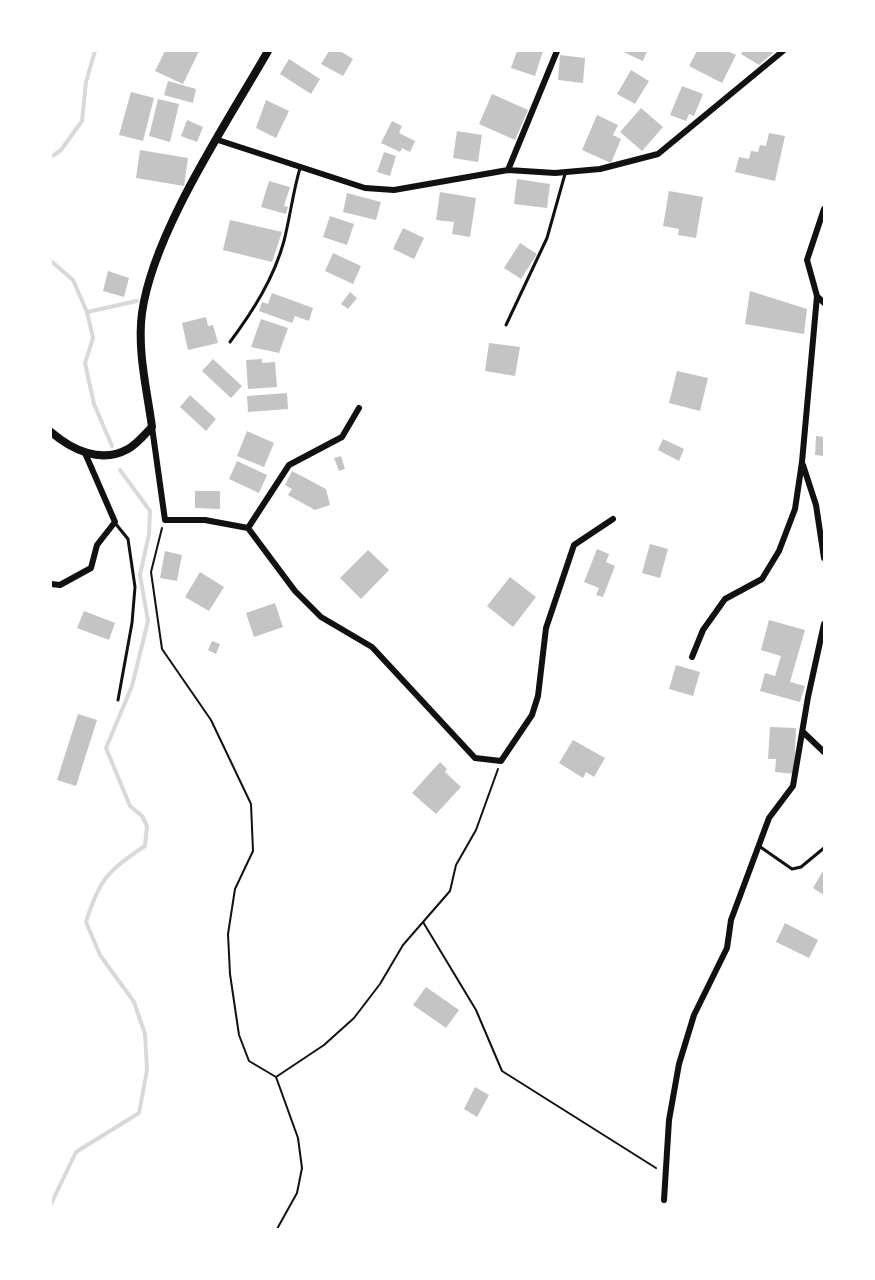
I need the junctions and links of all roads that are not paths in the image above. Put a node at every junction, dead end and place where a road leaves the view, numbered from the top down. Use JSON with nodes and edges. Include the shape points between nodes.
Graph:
{"nodes":[{"id":1,"x":268,"y":51,"type":"edge"},
{"id":2,"x":557,"y":51,"type":"edge"},
{"id":3,"x":783,"y":51,"type":"edge"},
{"id":4,"x":218,"y":140,"type":"junction"},
{"id":5,"x":300,"y":168,"type":"junction"},
{"id":6,"x":508,"y":170,"type":"junction"},
{"id":7,"x":565,"y":172,"type":"junction"},
{"id":8,"x":824,"y":209,"type":"edge"},
{"id":9,"x":817,"y":296,"type":"junction"},
{"id":10,"x":824,"y":303,"type":"edge"},
{"id":11,"x":506,"y":325,"type":"dead end"},
{"id":12,"x":230,"y":342,"type":"dead end"},
{"id":13,"x":359,"y":408,"type":"dead end"},
{"id":14,"x":152,"y":427,"type":"junction"},
{"id":15,"x":51,"y":432,"type":"edge"},
{"id":16,"x":85,"y":453,"type":"junction"},
{"id":17,"x":802,"y":462,"type":"junction"},
{"id":18,"x":613,"y":519,"type":"dead end"},
{"id":19,"x":115,"y":522,"type":"junction"},
{"id":20,"x":248,"y":528,"type":"junction"},
{"id":21,"x":824,"y":558,"type":"edge"},
{"id":22,"x":51,"y":584,"type":"edge"},
{"id":23,"x":824,"y":624,"type":"edge"},
{"id":24,"x":692,"y":657,"type":"dead end"},
{"id":25,"x":118,"y":700,"type":"dead end"},
{"id":26,"x":803,"y":732,"type":"junction"},
{"id":27,"x":824,"y":752,"type":"edge"},
{"id":28,"x":759,"y":846,"type":"junction"},
{"id":29,"x":824,"y":848,"type":"edge"},
{"id":30,"x":664,"y":1200,"type":"dead end"}],
"edges":[{"from":1,"to":4,"type":"street"},
{"from":2,"to":6,"type":"street"},
{"from":3,"to":7,"type":"street","via":[[658,154],[600,169]]},
{"from":4,"to":5,"type":"street"},
{"from":4,"to":14,"type":"street","via":[[182,203],[154,266],[142,314],[142,360]]},
{"from":5,"to":6,"type":"street","via":[[365,188],[394,190]]},
{"from":5,"to":12,"type":"lane","via":[[275,266],[257,305]]},
{"from":6,"to":7,"type":"street"},
{"from":7,"to":11,"type":"lane","via":[[547,238]]},
{"from":8,"to":9,"type":"street","via":[[807,260]]},
{"from":9,"to":10,"type":"street"},
{"from":9,"to":17,"type":"street"},
{"from":13,"to":20,"type":"street","via":[[342,437],[290,465]]},
{"from":14,"to":16,"type":"street","via":[[116,454]]},
{"from":14,"to":20,"type":"street","via":[[165,520],[204,520]]},
{"from":15,"to":16,"type":"street","via":[[64,444]]},
{"from":16,"to":19,"type":"street"},
{"from":17,"to":21,"type":"street","via":[[816,505]]},
{"from":17,"to":24,"type":"street","via":[[795,508],[779,551],[762,579],[725,599],[703,630]]},
{"from":18,"to":20,"type":"street","via":[[574,545],[546,628],[532,715],[501,761],[475,758],[372,647],[321,617],[295,591]]},
{"from":19,"to":22,"type":"street","via":[[97,545],[91,568],[60,585]]},
{"from":19,"to":25,"type":"lane","via":[[128,539],[135,587]]},
{"from":23,"to":26,"type":"street"},
{"from":26,"to":27,"type":"street"},
{"from":26,"to":28,"type":"street","via":[[793,786],[769,818]]},
{"from":28,"to":29,"type":"lane","via":[[792,869],[801,867]]},
{"from":28,"to":30,"type":"street","via":[[731,920],[727,948],[694,1015],[679,1064],[669,1120]]}]}
